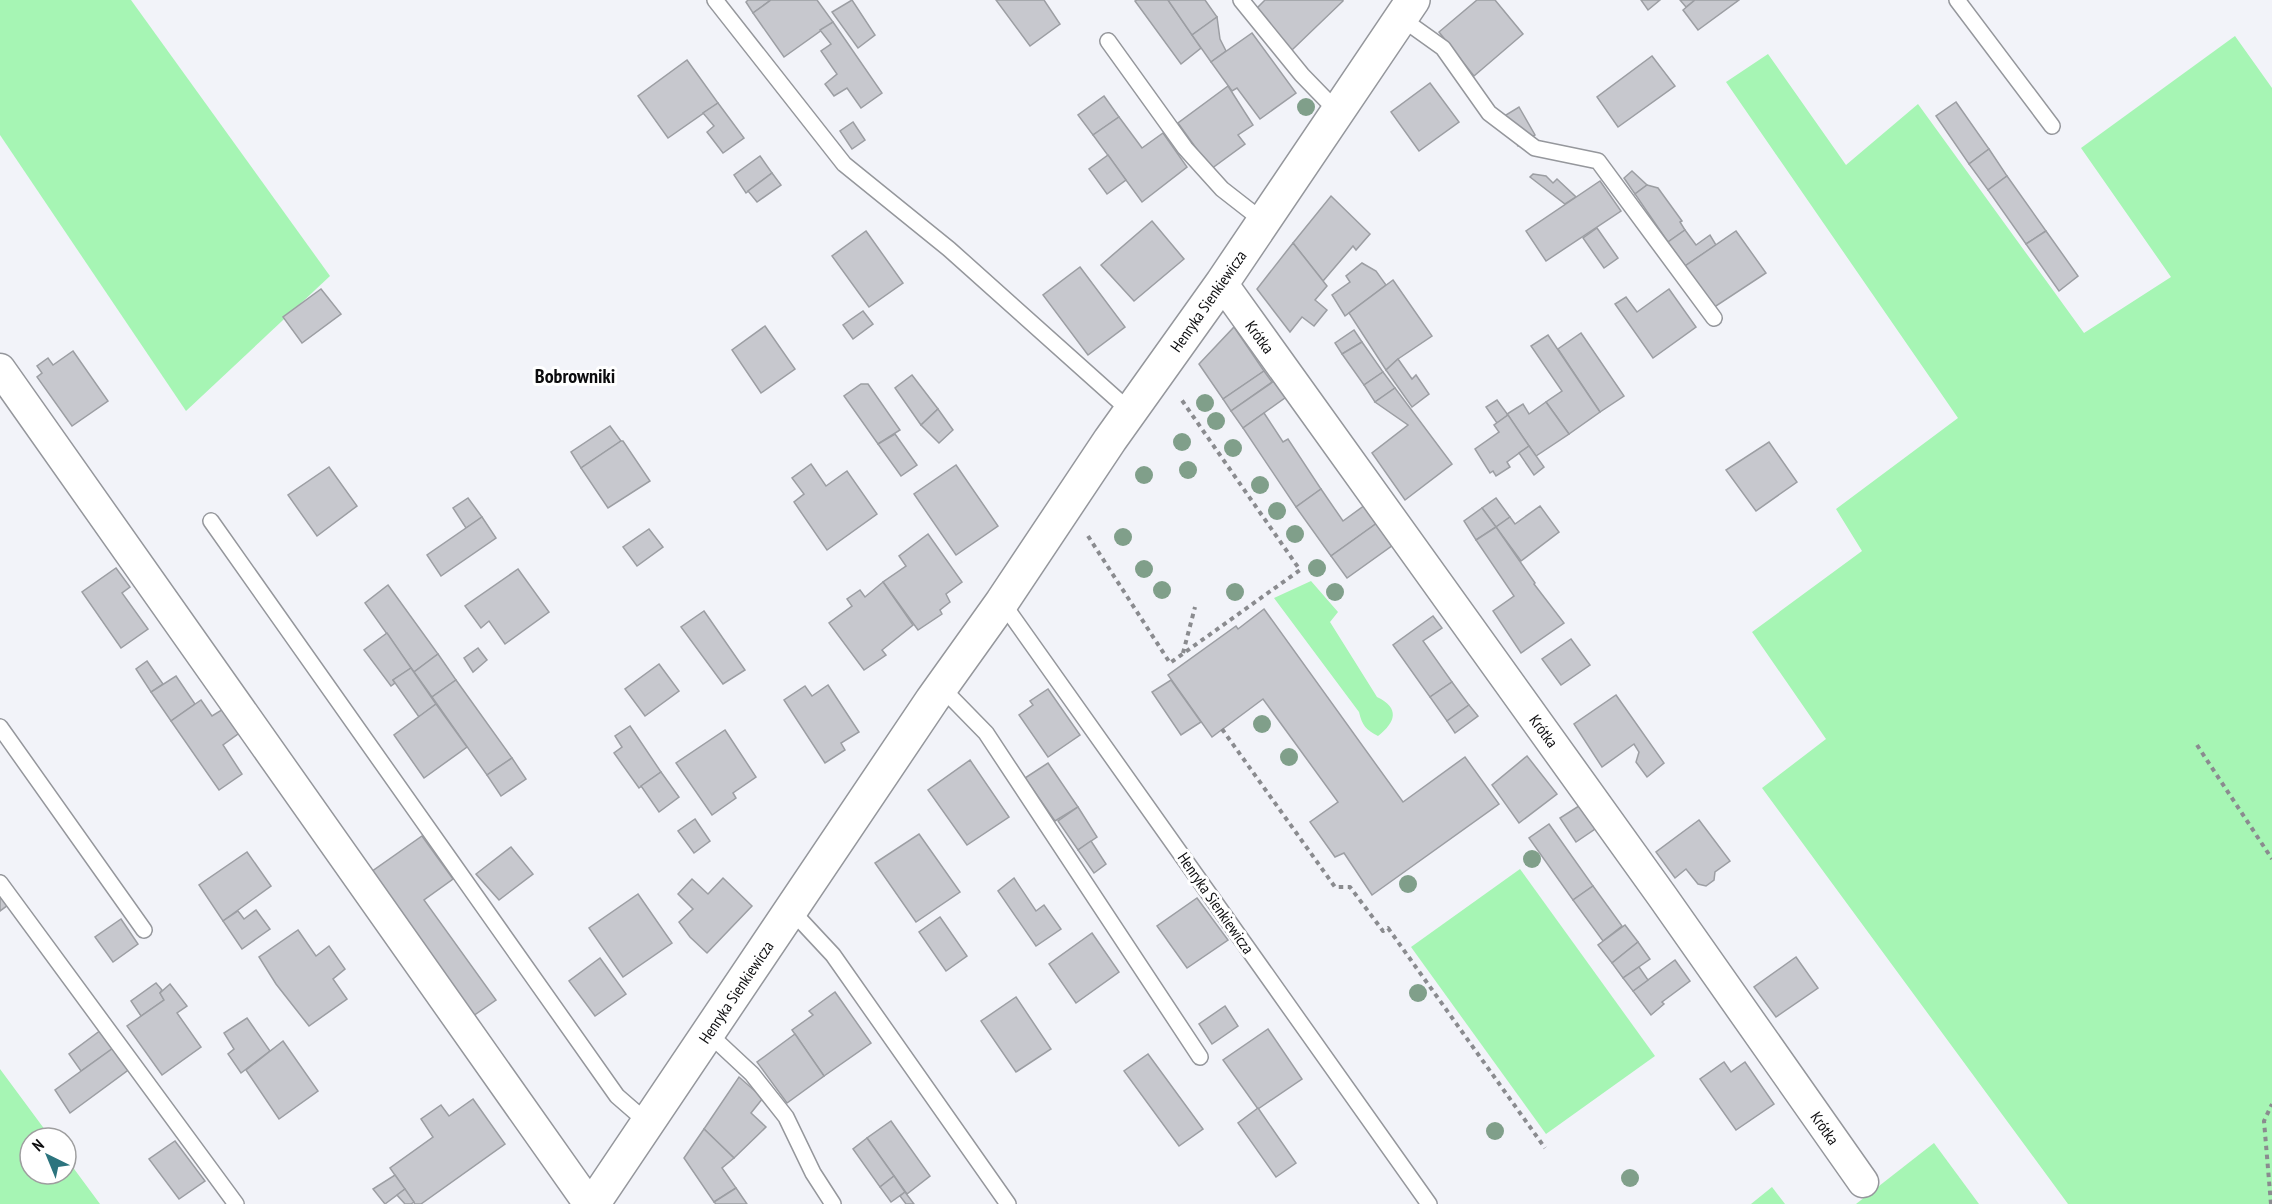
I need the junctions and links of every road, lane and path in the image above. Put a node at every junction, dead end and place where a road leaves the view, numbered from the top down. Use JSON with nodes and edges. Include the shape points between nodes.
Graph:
{"nodes":[{"id":1,"x":715,"y":0,"type":"edge"},
{"id":2,"x":1241,"y":0,"type":"edge"},
{"id":3,"x":1957,"y":0,"type":"edge"},
{"id":4,"x":1407,"y":9,"type":"edge"},
{"id":5,"x":1108,"y":41,"type":"dead end"},
{"id":6,"x":1337,"y":111,"type":"junction"},
{"id":7,"x":2052,"y":126,"type":"dead end"},
{"id":8,"x":1263,"y":221,"type":"junction"},
{"id":9,"x":1222,"y":283,"type":"junction"},
{"id":10,"x":1714,"y":318,"type":"dead end"},
{"id":11,"x":0,"y":369,"type":"edge"},
{"id":12,"x":1179,"y":395,"type":"dead end"},
{"id":13,"x":1130,"y":411,"type":"junction"},
{"id":14,"x":211,"y":521,"type":"dead end"},
{"id":15,"x":1086,"y":533,"type":"dead end"},
{"id":16,"x":1002,"y":602,"type":"junction"},
{"id":17,"x":1195,"y":607,"type":"dead end"},
{"id":18,"x":1183,"y":654,"type":"junction"},
{"id":19,"x":1174,"y":660,"type":"junction"},
{"id":20,"x":1179,"y":667,"type":"dead end"},
{"id":21,"x":941,"y":687,"type":"junction"},
{"id":22,"x":0,"y":727,"type":"edge"},
{"id":23,"x":1222,"y":729,"type":"dead end"},
{"id":24,"x":2197,"y":745,"type":"dead end"},
{"id":25,"x":2272,"y":858,"type":"edge"},
{"id":26,"x":0,"y":883,"type":"edge"},
{"id":27,"x":791,"y":910,"type":"junction"},
{"id":28,"x":144,"y":930,"type":"dead end"},
{"id":29,"x":708,"y":1033,"type":"junction"},
{"id":30,"x":1200,"y":1057,"type":"dead end"},
{"id":31,"x":2272,"y":1104,"type":"edge"},
{"id":32,"x":648,"y":1123,"type":"junction"},
{"id":33,"x":1545,"y":1148,"type":"dead end"},
{"id":34,"x":1863,"y":1182,"type":"dead end"},
{"id":35,"x":236,"y":1204,"type":"edge"},
{"id":36,"x":591,"y":1204,"type":"edge"},
{"id":37,"x":833,"y":1204,"type":"edge"},
{"id":38,"x":1008,"y":1204,"type":"edge"},
{"id":39,"x":1429,"y":1204,"type":"edge"},
{"id":40,"x":2271,"y":1204,"type":"edge"}],
"edges":[{"from":1,"to":13,"type":"lane","via":[[844,164],[949,249]]},
{"from":2,"to":6,"type":"lane"},
{"from":3,"to":7,"type":"lane"},
{"from":4,"to":6,"type":"street","name":"Henryka Sienkiewicza"},
{"from":4,"to":10,"type":"lane","via":[[1443,48],[1489,113],[1535,148],[1598,161]]},
{"from":5,"to":8,"type":"lane","via":[[1185,148],[1222,189]]},
{"from":6,"to":8,"type":"street","name":"Henryka Sienkiewicza"},
{"from":8,"to":9,"type":"street","name":"Henryka Sienkiewicza"},
{"from":9,"to":13,"type":"street","name":"Henryka Sienkiewicza"},
{"from":9,"to":34,"type":"street","name":"Krótka"},
{"from":11,"to":36,"type":"street"},
{"from":12,"to":18,"type":"path","via":[[1300,570]]},
{"from":13,"to":16,"type":"street","name":"Henryka Sienkiewicza"},
{"from":14,"to":32,"type":"lane","via":[[618,1096]]},
{"from":15,"to":19,"type":"path","via":[[1170,663]]},
{"from":16,"to":21,"type":"street","name":"Henryka Sienkiewicza"},
{"from":16,"to":39,"type":"lane","name":"Henryka Sienkiewicza"},
{"from":17,"to":18,"type":"path"},
{"from":18,"to":19,"type":"path"},
{"from":19,"to":20,"type":"path"},
{"from":21,"to":27,"type":"street","name":"Henryka Sienkiewicza"},
{"from":21,"to":30,"type":"lane","via":[[986,734]]},
{"from":22,"to":28,"type":"lane"},
{"from":23,"to":33,"type":"path","via":[[1335,887],[1350,887],[1383,931],[1388,928]]},
{"from":24,"to":25,"type":"path"},
{"from":26,"to":35,"type":"lane"},
{"from":27,"to":29,"type":"street","name":"Henryka Sienkiewicza"},
{"from":27,"to":38,"type":"lane","via":[[833,955]]},
{"from":29,"to":32,"type":"street","name":"Henryka Sienkiewicza"},
{"from":29,"to":37,"type":"lane","via":[[752,1074],[786,1117]]},
{"from":31,"to":40,"type":"path","via":[[2264,1121]]},
{"from":32,"to":36,"type":"street","name":"Henryka Sienkiewicza"}]}
